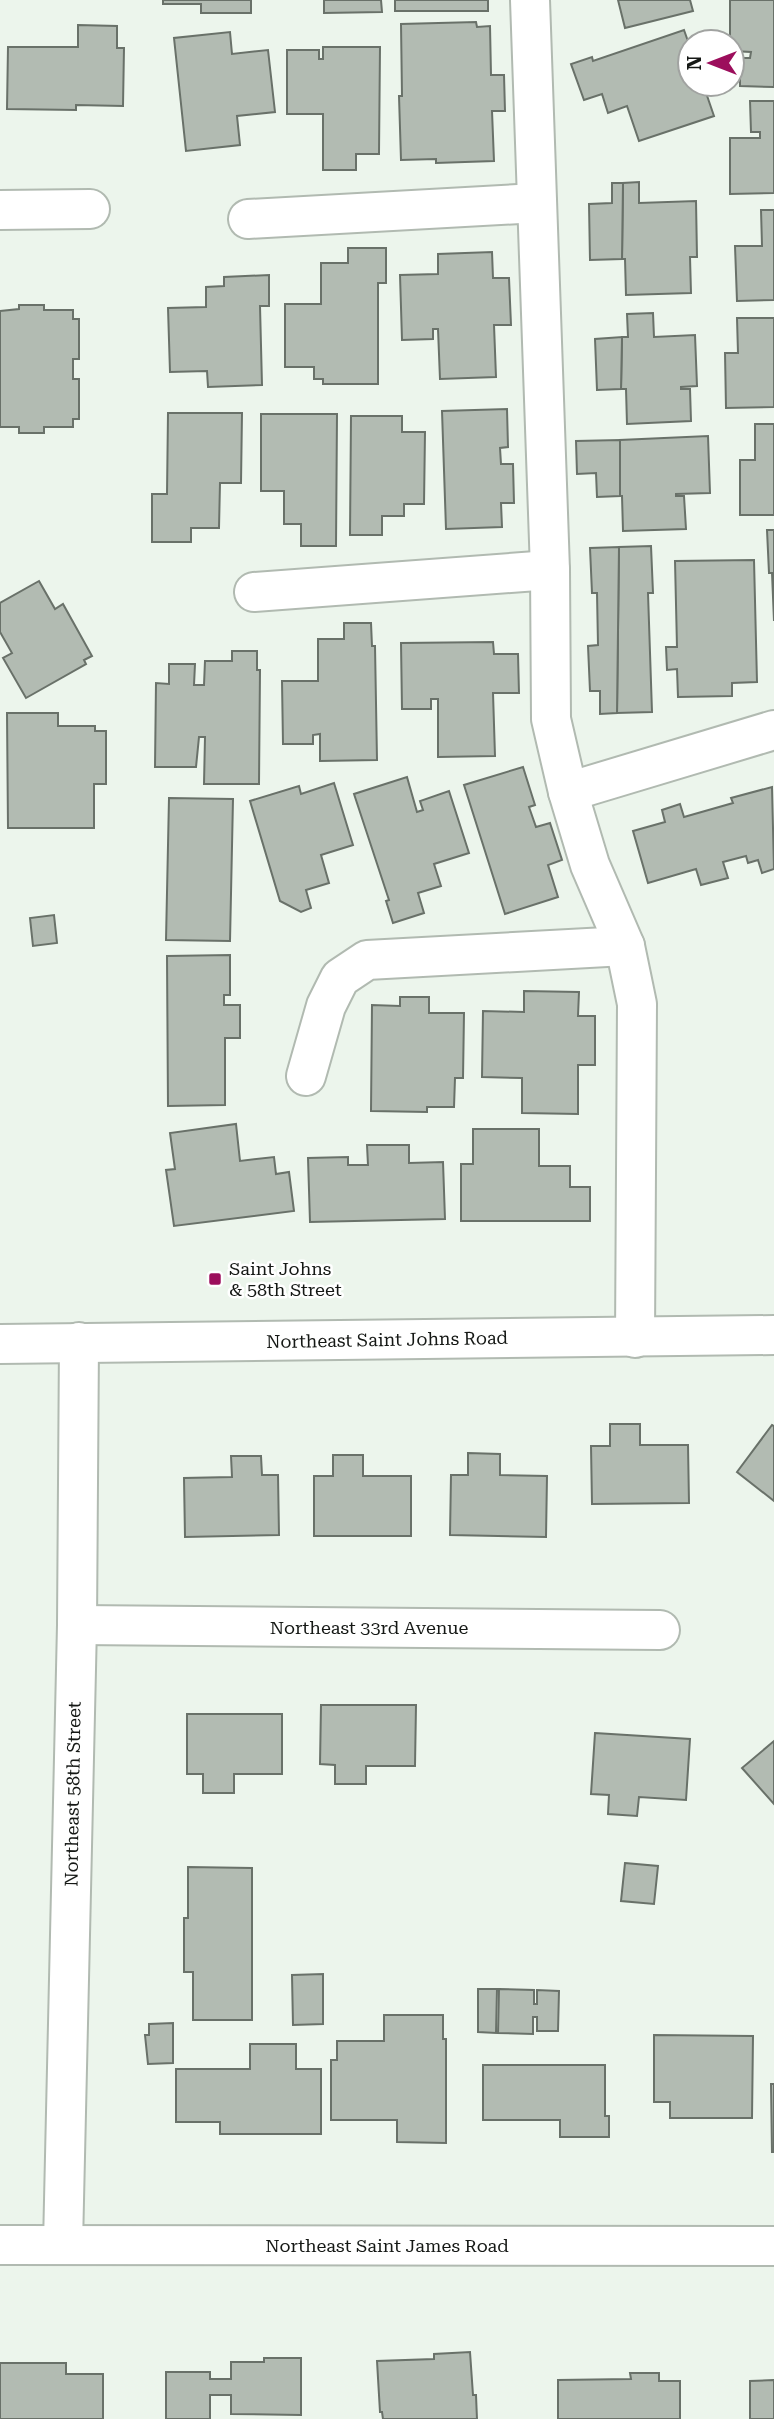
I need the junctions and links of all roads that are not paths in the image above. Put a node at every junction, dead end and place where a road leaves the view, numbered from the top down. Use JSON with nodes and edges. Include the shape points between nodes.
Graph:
{"nodes":[{"id":1,"x":530,"y":0,"type":"edge"},
{"id":2,"x":537,"y":202,"type":"junction"},
{"id":3,"x":90,"y":209,"type":"dead end"},
{"id":4,"x":0,"y":210,"type":"edge"},
{"id":5,"x":248,"y":219,"type":"dead end"},
{"id":6,"x":550,"y":570,"type":"junction"},
{"id":7,"x":254,"y":593,"type":"dead end"},
{"id":8,"x":774,"y":730,"type":"edge"},
{"id":9,"x":568,"y":792,"type":"junction"},
{"id":10,"x":625,"y":946,"type":"junction"},
{"id":11,"x":306,"y":1076,"type":"dead end"},
{"id":12,"x":774,"y":1335,"type":"edge"},
{"id":13,"x":635,"y":1338,"type":"junction"},
{"id":14,"x":79,"y":1342,"type":"junction"},
{"id":15,"x":0,"y":1344,"type":"edge"},
{"id":16,"x":77,"y":1625,"type":"junction"},
{"id":17,"x":660,"y":1630,"type":"dead end"},
{"id":18,"x":0,"y":2245,"type":"edge"},
{"id":19,"x":63,"y":2245,"type":"junction"},
{"id":20,"x":774,"y":2246,"type":"edge"}],
"edges":[{"from":1,"to":2,"type":"street"},
{"from":2,"to":5,"type":"street"},
{"from":2,"to":6,"type":"street"},
{"from":3,"to":4,"type":"street"},
{"from":6,"to":7,"type":"street"},
{"from":6,"to":9,"type":"street","via":[[551,719]]},
{"from":8,"to":9,"type":"street"},
{"from":9,"to":10,"type":"street","via":[[590,865]]},
{"from":10,"to":11,"type":"street","via":[[367,960],[340,978],[326,1006]]},
{"from":10,"to":13,"type":"street","via":[[637,1004]]},
{"from":12,"to":13,"type":"street","name":"Northeast Saint Johns Road"},
{"from":13,"to":14,"type":"street","name":"Northeast Saint Johns Road"},
{"from":14,"to":15,"type":"street","name":"Northeast Saint Johns Road"},
{"from":14,"to":16,"type":"street","name":"Northeast 58th Street"},
{"from":16,"to":17,"type":"street","name":"Northeast 33rd Avenue"},
{"from":16,"to":19,"type":"street","name":"Northeast 58th Street"},
{"from":18,"to":19,"type":"street","name":"Northeast Saint James Road"},
{"from":19,"to":20,"type":"street","name":"Northeast Saint James Road"}]}
